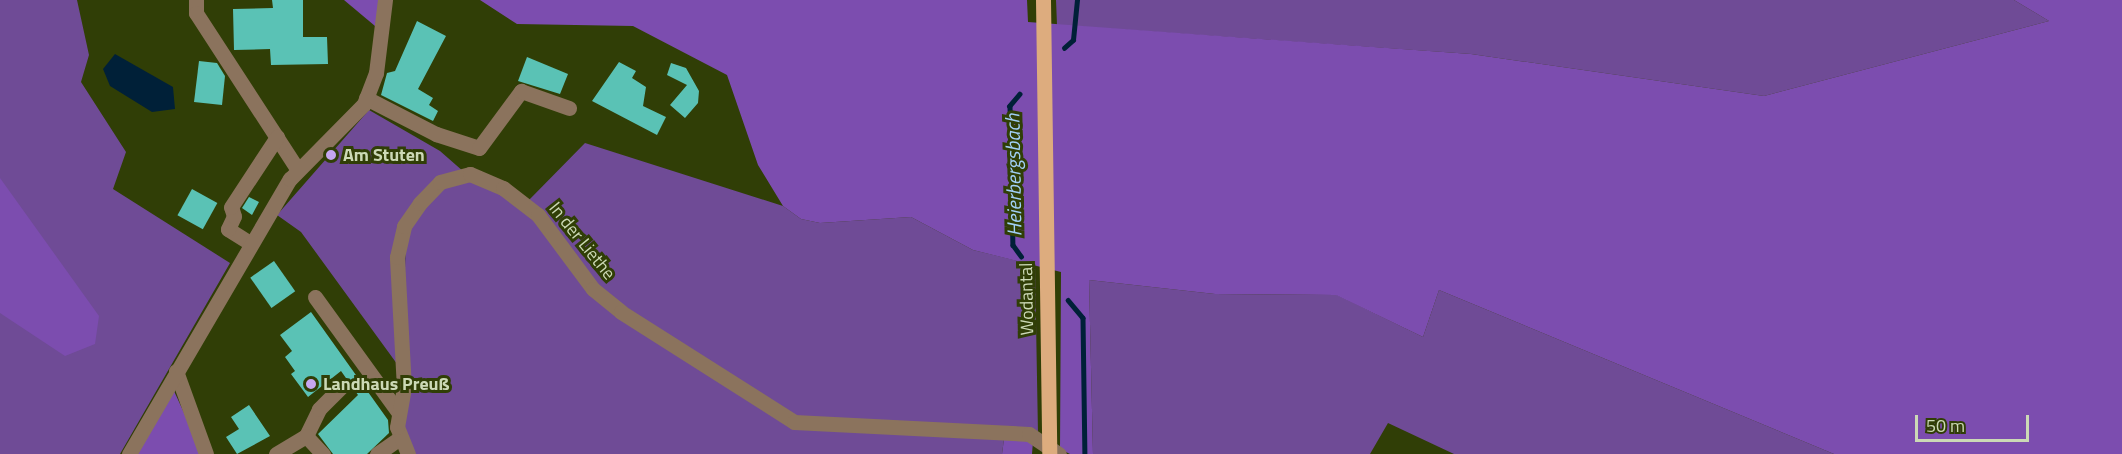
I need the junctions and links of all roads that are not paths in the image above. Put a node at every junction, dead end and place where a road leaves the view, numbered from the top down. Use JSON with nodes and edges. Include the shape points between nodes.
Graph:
{"nodes":[{"id":1,"x":196,"y":0,"type":"edge"},
{"id":2,"x":385,"y":0,"type":"edge"},
{"id":3,"x":1043,"y":0,"type":"edge"},
{"id":4,"x":366,"y":98,"type":"junction"},
{"id":5,"x":569,"y":108,"type":"dead end"},
{"id":6,"x":277,"y":137,"type":"junction"},
{"id":7,"x":298,"y":170,"type":"junction"},
{"id":8,"x":250,"y":243,"type":"junction"},
{"id":9,"x":315,"y":297,"type":"dead end"},
{"id":10,"x":176,"y":371,"type":"junction"},
{"id":11,"x":342,"y":386,"type":"dead end"},
{"id":12,"x":399,"y":413,"type":"junction"},
{"id":13,"x":306,"y":436,"type":"junction"},
{"id":14,"x":401,"y":437,"type":"junction"},
{"id":15,"x":1052,"y":452,"type":"edge"},
{"id":16,"x":129,"y":454,"type":"edge"},
{"id":17,"x":206,"y":454,"type":"edge"},
{"id":18,"x":276,"y":454,"type":"edge"},
{"id":19,"x":323,"y":454,"type":"edge"},
{"id":20,"x":377,"y":454,"type":"edge"},
{"id":21,"x":408,"y":454,"type":"edge"}],
"edges":[{"from":1,"to":6,"type":"street","via":[[196,13]]},
{"from":2,"to":4,"type":"street","via":[[376,73]]},
{"from":3,"to":15,"type":"main road","name":"Wodantal"},
{"from":4,"to":5,"type":"street","via":[[436,134],[479,148],[521,91]]},
{"from":4,"to":7,"type":"street"},
{"from":6,"to":7,"type":"street"},
{"from":6,"to":8,"type":"street","via":[[231,207],[234,216],[228,229]]},
{"from":7,"to":8,"type":"street"},
{"from":8,"to":10,"type":"street"},
{"from":9,"to":12,"type":"street"},
{"from":10,"to":16,"type":"street"},
{"from":10,"to":17,"type":"street"},
{"from":11,"to":13,"type":"street","via":[[319,409]]},
{"from":12,"to":14,"type":"street","name":"In der Liethe"},
{"from":12,"to":15,"type":"street","name":"In der Liethe","via":[[404,352],[397,257],[404,226],[440,182],[470,174],[503,188],[538,215],[593,289],[621,312],[794,422],[1029,434]]},
{"from":13,"to":18,"type":"street"},
{"from":13,"to":19,"type":"street"},
{"from":14,"to":20,"type":"street"},
{"from":14,"to":21,"type":"street","name":"In der Liethe"}]}
